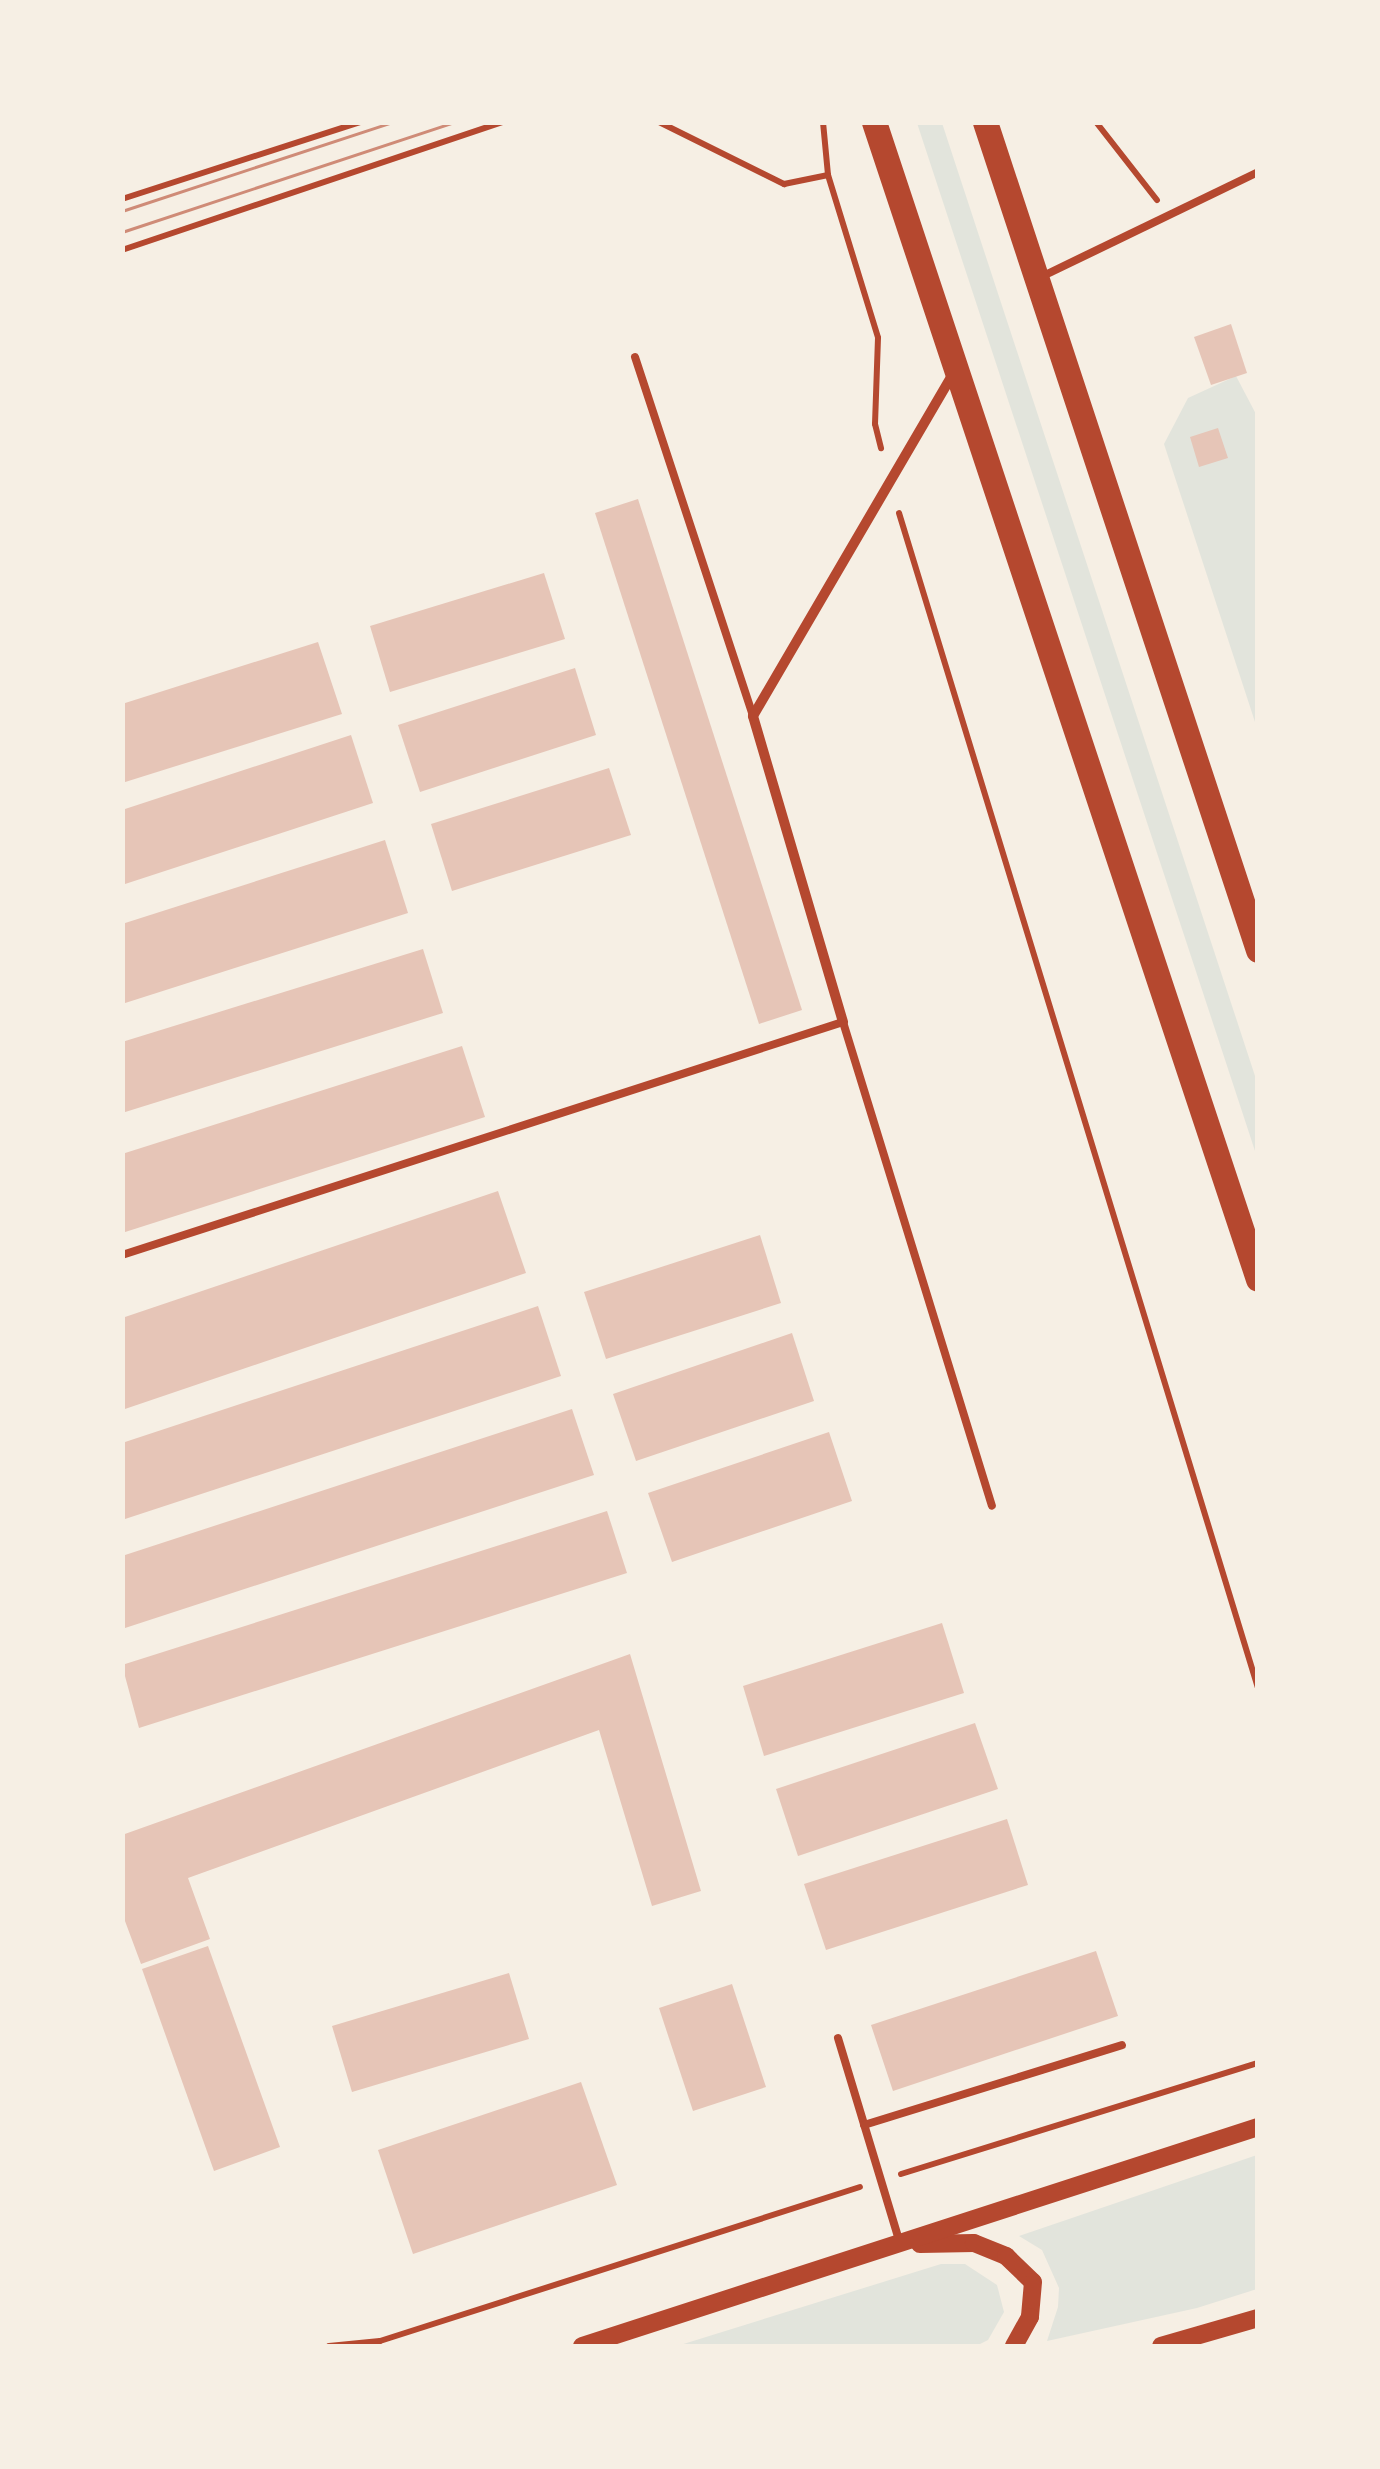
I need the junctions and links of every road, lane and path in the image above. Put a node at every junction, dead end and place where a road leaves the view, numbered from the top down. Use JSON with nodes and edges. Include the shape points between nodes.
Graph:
{"nodes":[{"id":1,"x":360,"y":122,"type":"edge"},
{"id":2,"x":502,"y":122,"type":"edge"},
{"id":3,"x":660,"y":122,"type":"edge"},
{"id":4,"x":824,"y":122,"type":"edge"},
{"id":5,"x":874,"y":122,"type":"edge"},
{"id":6,"x":985,"y":122,"type":"edge"},
{"id":7,"x":1096,"y":122,"type":"edge"},
{"id":8,"x":1258,"y":172,"type":"edge"},
{"id":9,"x":828,"y":175,"type":"junction"},
{"id":10,"x":122,"y":199,"type":"edge"},
{"id":11,"x":1168,"y":212,"type":"junction"},
{"id":12,"x":122,"y":250,"type":"edge"},
{"id":13,"x":1038,"y":278,"type":"junction"},
{"id":14,"x":635,"y":357,"type":"dead end"},
{"id":15,"x":958,"y":365,"type":"junction"},
{"id":16,"x":890,"y":479,"type":"junction"},
{"id":17,"x":752,"y":716,"type":"junction"},
{"id":18,"x":1258,"y":950,"type":"edge"},
{"id":19,"x":843,"y":1022,"type":"junction"},
{"id":20,"x":122,"y":1254,"type":"edge"},
{"id":21,"x":1258,"y":1279,"type":"edge"},
{"id":22,"x":992,"y":1506,"type":"dead end"},
{"id":23,"x":1258,"y":1688,"type":"edge"},
{"id":24,"x":838,"y":2038,"type":"dead end"},
{"id":25,"x":1122,"y":2045,"type":"dead end"},
{"id":26,"x":1258,"y":2063,"type":"edge"},
{"id":27,"x":864,"y":2125,"type":"junction"},
{"id":28,"x":1258,"y":2127,"type":"edge"},
{"id":29,"x":881,"y":2180,"type":"junction"},
{"id":30,"x":900,"y":2245,"type":"junction"},
{"id":31,"x":1258,"y":2318,"type":"edge"},
{"id":32,"x":329,"y":2346,"type":"edge"},
{"id":33,"x":582,"y":2346,"type":"edge"},
{"id":34,"x":1014,"y":2346,"type":"edge"},
{"id":35,"x":1160,"y":2346,"type":"edge"}],
"edges":[{"from":1,"to":10,"type":"path"},
{"from":2,"to":12,"type":"path"},
{"from":3,"to":9,"type":"path","via":[[784,184]]},
{"from":4,"to":9,"type":"path"},
{"from":5,"to":15,"type":"main road"},
{"from":6,"to":13,"type":"main road"},
{"from":7,"to":11,"type":"path"},
{"from":8,"to":11,"type":"lane"},
{"from":9,"to":16,"type":"path","via":[[878,338],[875,424]]},
{"from":11,"to":13,"type":"lane"},
{"from":13,"to":18,"type":"main road"},
{"from":14,"to":17,"type":"lane"},
{"from":15,"to":16,"type":"street"},
{"from":15,"to":21,"type":"main road"},
{"from":16,"to":17,"type":"street"},
{"from":16,"to":23,"type":"path"},
{"from":17,"to":19,"type":"street"},
{"from":19,"to":20,"type":"lane"},
{"from":19,"to":22,"type":"lane"},
{"from":24,"to":27,"type":"lane"},
{"from":25,"to":27,"type":"lane"},
{"from":26,"to":29,"type":"path"},
{"from":27,"to":29,"type":"lane"},
{"from":28,"to":30,"type":"street"},
{"from":29,"to":30,"type":"lane"},
{"from":29,"to":32,"type":"path","via":[[380,2341]]},
{"from":30,"to":33,"type":"street"},
{"from":30,"to":34,"type":"street","via":[[974,2243],[1006,2256],[1033,2282],[1030,2318]]},
{"from":31,"to":35,"type":"street"}]}
